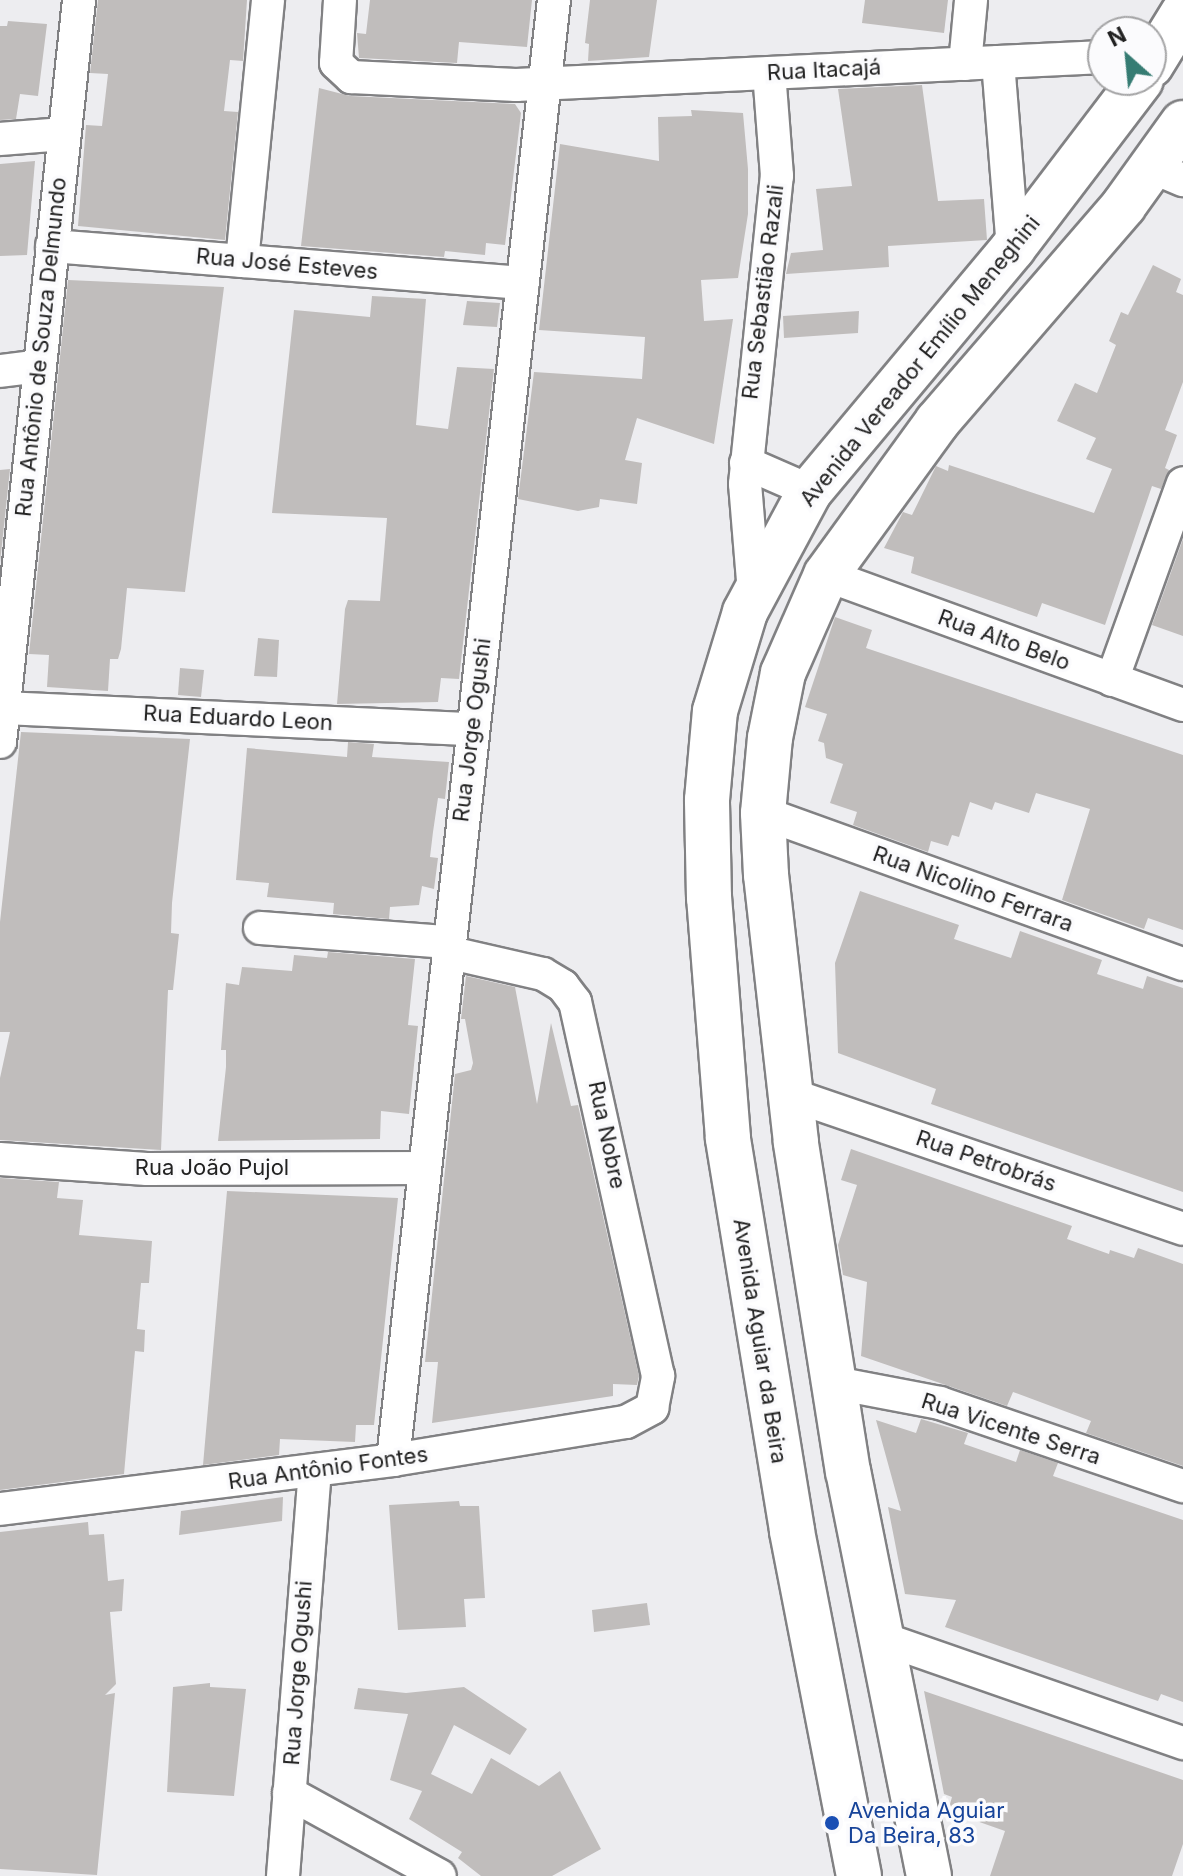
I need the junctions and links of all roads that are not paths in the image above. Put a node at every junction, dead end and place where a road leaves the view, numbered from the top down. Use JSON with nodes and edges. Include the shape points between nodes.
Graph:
{"nodes":[{"id":1,"x":79,"y":0,"type":"edge"},
{"id":2,"x":268,"y":0,"type":"edge"},
{"id":3,"x":340,"y":0,"type":"edge"},
{"id":4,"x":554,"y":0,"type":"edge"},
{"id":5,"x":971,"y":0,"type":"edge"},
{"id":6,"x":1183,"y":13,"type":"edge"},
{"id":7,"x":1167,"y":38,"type":"edge"},
{"id":8,"x":1087,"y":58,"type":"edge"},
{"id":9,"x":998,"y":62,"type":"junction"},
{"id":10,"x":965,"y":64,"type":"junction"},
{"id":11,"x":769,"y":73,"type":"junction"},
{"id":12,"x":545,"y":83,"type":"junction"},
{"id":13,"x":1126,"y":96,"type":"edge"},
{"id":14,"x":1183,"y":123,"type":"edge"},
{"id":15,"x":64,"y":134,"type":"junction"},
{"id":16,"x":0,"y":139,"type":"edge"},
{"id":17,"x":1168,"y":173,"type":"edge"},
{"id":18,"x":52,"y":246,"type":"junction"},
{"id":19,"x":1013,"y":248,"type":"junction"},
{"id":20,"x":242,"y":261,"type":"junction"},
{"id":21,"x":523,"y":283,"type":"junction"},
{"id":22,"x":38,"y":366,"type":"junction"},
{"id":23,"x":0,"y":371,"type":"edge"},
{"id":24,"x":746,"y":463,"type":"junction"},
{"id":25,"x":1183,"y":483,"type":"edge"},
{"id":26,"x":810,"y":491,"type":"junction"},
{"id":27,"x":826,"y":575,"type":"junction"},
{"id":28,"x":754,"y":593,"type":"junction"},
{"id":29,"x":7,"y":598,"type":"edge"},
{"id":30,"x":1112,"y":680,"type":"junction"},
{"id":31,"x":1183,"y":705,"type":"edge"},
{"id":32,"x":4,"y":708,"type":"junction"},
{"id":33,"x":473,"y":729,"type":"junction"},
{"id":34,"x":0,"y":742,"type":"edge"},
{"id":35,"x":707,"y":800,"type":"joint"},
{"id":36,"x":763,"y":813,"type":"junction"},
{"id":37,"x":260,"y":928,"type":"dead end"},
{"id":38,"x":447,"y":947,"type":"junction"},
{"id":39,"x":1183,"y":964,"type":"edge"},
{"id":40,"x":789,"y":1094,"type":"junction"},
{"id":41,"x":0,"y":1159,"type":"edge"},
{"id":42,"x":424,"y":1168,"type":"junction"},
{"id":43,"x":1183,"y":1229,"type":"edge"},
{"id":44,"x":768,"y":1364,"type":"junction"},
{"id":45,"x":835,"y":1383,"type":"junction"},
{"id":46,"x":652,"y":1408,"type":"joint"},
{"id":47,"x":393,"y":1460,"type":"junction"},
{"id":48,"x":315,"y":1470,"type":"junction"},
{"id":49,"x":848,"y":1472,"type":"junction"},
{"id":50,"x":782,"y":1473,"type":"junction"},
{"id":51,"x":1183,"y":1486,"type":"edge"},
{"id":52,"x":0,"y":1509,"type":"edge"},
{"id":53,"x":884,"y":1639,"type":"junction"},
{"id":54,"x":1183,"y":1743,"type":"edge"},
{"id":55,"x":289,"y":1793,"type":"junction"},
{"id":56,"x":283,"y":1876,"type":"edge"},
{"id":57,"x":440,"y":1876,"type":"edge"},
{"id":58,"x":859,"y":1876,"type":"edge"},
{"id":59,"x":929,"y":1876,"type":"edge"}],
"edges":[{"from":1,"to":15,"type":"street","name":"Rua Antônio de Souza Delmundo"},
{"from":2,"to":20,"type":"street"},
{"from":3,"to":12,"type":"street","name":"Rua Itacajá","via":[[336,63],[351,77]]},
{"from":4,"to":12,"type":"street","name":"Rua Jorge Ogushi"},
{"from":5,"to":10,"type":"street"},
{"from":6,"to":7,"type":"main road","name":"Avenida Vereador Emílio Meneghini"},
{"from":8,"to":9,"type":"street","name":"Rua Itacajá"},
{"from":9,"to":10,"type":"street","name":"Rua Itacajá"},
{"from":9,"to":19,"type":"street"},
{"from":10,"to":11,"type":"street","name":"Rua Itacajá"},
{"from":11,"to":12,"type":"street","name":"Rua Itacajá"},
{"from":11,"to":24,"type":"street","name":"Rua Sebastião Razali","via":[[777,176]]},
{"from":12,"to":21,"type":"street","name":"Rua Jorge Ogushi"},
{"from":13,"to":19,"type":"main road","name":"Avenida Vereador Emílio Meneghini"},
{"from":14,"to":17,"type":"main road"},
{"from":15,"to":16,"type":"street"},
{"from":15,"to":18,"type":"street","name":"Rua Antônio de Souza Delmundo"},
{"from":17,"to":27,"type":"main road","via":[[937,422]]},
{"from":18,"to":20,"type":"street","name":"Rua José Esteves"},
{"from":18,"to":22,"type":"street","name":"Rua Antônio de Souza Delmundo"},
{"from":19,"to":26,"type":"main road","name":"Avenida Vereador Emílio Meneghini"},
{"from":20,"to":21,"type":"street","name":"Rua José Esteves"},
{"from":21,"to":33,"type":"street","name":"Rua Jorge Ogushi"},
{"from":22,"to":23,"type":"street"},
{"from":22,"to":29,"type":"street","name":"Rua Antônio de Souza Delmundo"},
{"from":24,"to":26,"type":"street"},
{"from":24,"to":28,"type":"street","name":"Rua Sebastião Razali"},
{"from":25,"to":30,"type":"street"},
{"from":26,"to":28,"type":"main road","name":"Avenida Vereador Emílio Meneghini"},
{"from":27,"to":30,"type":"street","name":"Rua Alto Belo"},
{"from":27,"to":36,"type":"main road","via":[[783,673]]},
{"from":28,"to":35,"type":"main road","name":"Avenida Vereador Emílio Meneghini","via":[[715,711]]},
{"from":29,"to":32,"type":"street","name":"Rua Antônio de Souza Delmundo"},
{"from":30,"to":31,"type":"street","name":"Rua Alto Belo"},
{"from":32,"to":33,"type":"street","name":"Rua Eduardo Leon"},
{"from":32,"to":34,"type":"street","name":"Rua Antônio de Souza Delmundo"},
{"from":33,"to":38,"type":"street","name":"Rua Jorge Ogushi"},
{"from":35,"to":44,"type":"main road","name":"Avenida Aguiar da Beira","via":[[728,1138]]},
{"from":36,"to":39,"type":"street","name":"Rua Nicolino Ferrara"},
{"from":36,"to":40,"type":"main road"},
{"from":37,"to":38,"type":"street","name":"Rua Nobre"},
{"from":38,"to":42,"type":"street","name":"Rua Jorge Ogushi"},
{"from":38,"to":46,"type":"street","name":"Rua Nobre","via":[[543,974],[563,986],[575,1002],[658,1376]]},
{"from":40,"to":43,"type":"street","name":"Rua Petrobrás"},
{"from":40,"to":45,"type":"main road"},
{"from":41,"to":42,"type":"street","name":"Rua João Pujol","via":[[147,1169]]},
{"from":42,"to":47,"type":"street","name":"Rua Jorge Ogushi"},
{"from":44,"to":45,"type":"main road","via":[[797,1391],[824,1390]]},
{"from":44,"to":50,"type":"main road","name":"Avenida Aguiar da Beira"},
{"from":45,"to":49,"type":"main road"},
{"from":45,"to":51,"type":"street","name":"Rua Vicente Serra","via":[[940,1403]]},
{"from":46,"to":47,"type":"street","name":"Rua Antônio Fontes","via":[[626,1422]]},
{"from":47,"to":48,"type":"street","name":"Rua Antônio Fontes"},
{"from":48,"to":52,"type":"street","name":"Rua Antônio Fontes"},
{"from":48,"to":55,"type":"street","name":"Rua Jorge Ogushi"},
{"from":49,"to":50,"type":"main road","via":[[828,1454],[814,1452],[790,1462]]},
{"from":49,"to":53,"type":"main road"},
{"from":50,"to":58,"type":"main road","name":"Avenida Aguiar da Beira"},
{"from":53,"to":54,"type":"street"},
{"from":53,"to":59,"type":"main road"},
{"from":55,"to":56,"type":"street","name":"Rua Jorge Ogushi"},
{"from":55,"to":57,"type":"street"}]}
